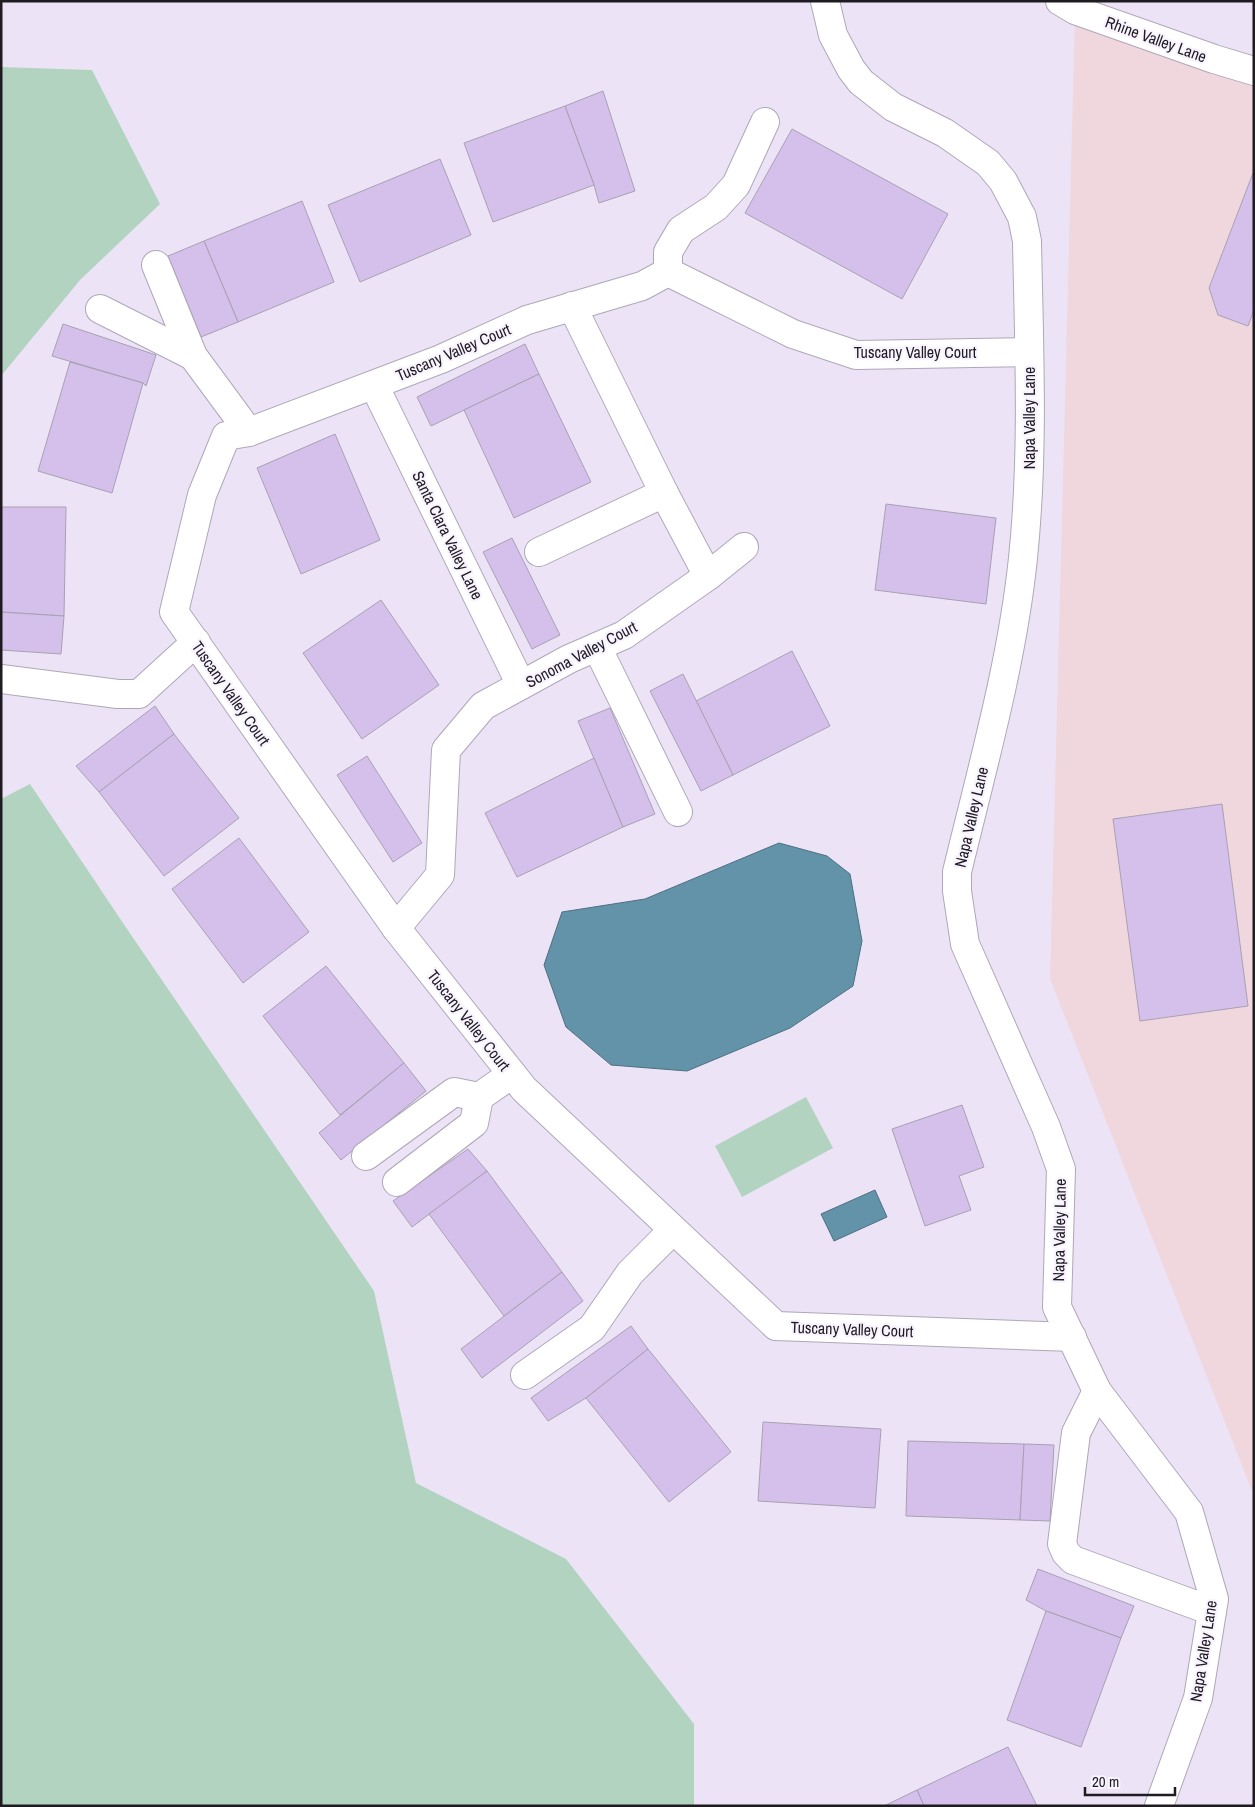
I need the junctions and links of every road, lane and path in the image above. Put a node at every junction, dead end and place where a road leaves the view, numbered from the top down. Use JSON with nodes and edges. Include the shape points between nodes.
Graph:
{"nodes":[{"id":1,"x":825,"y":1,"type":"edge"},
{"id":2,"x":1060,"y":1,"type":"edge"},
{"id":3,"x":1254,"y":71,"type":"edge"},
{"id":4,"x":764,"y":122,"type":"dead end"},
{"id":5,"x":156,"y":265,"type":"dead end"},
{"id":6,"x":668,"y":272,"type":"junction"},
{"id":7,"x":572,"y":306,"type":"junction"},
{"id":8,"x":100,"y":309,"type":"dead end"},
{"id":9,"x":1029,"y":352,"type":"junction"},
{"id":10,"x":193,"y":356,"type":"junction"},
{"id":11,"x":374,"y":385,"type":"junction"},
{"id":12,"x":249,"y":432,"type":"junction"},
{"id":13,"x":664,"y":493,"type":"junction"},
{"id":14,"x":744,"y":547,"type":"dead end"},
{"id":15,"x":539,"y":552,"type":"dead end"},
{"id":16,"x":708,"y":576,"type":"junction"},
{"id":17,"x":196,"y":642,"type":"junction"},
{"id":18,"x":596,"y":647,"type":"junction"},
{"id":19,"x":1,"y":679,"type":"edge"},
{"id":20,"x":521,"y":685,"type":"junction"},
{"id":21,"x":678,"y":812,"type":"dead end"},
{"id":22,"x":396,"y":928,"type":"junction"},
{"id":23,"x":512,"y":1074,"type":"junction"},
{"id":24,"x":479,"y":1097,"type":"junction"},
{"id":25,"x":366,"y":1156,"type":"dead end"},
{"id":26,"x":397,"y":1182,"type":"dead end"},
{"id":27,"x":673,"y":1230,"type":"junction"},
{"id":28,"x":1072,"y":1337,"type":"junction"},
{"id":29,"x":525,"y":1375,"type":"dead end"},
{"id":30,"x":1097,"y":1391,"type":"junction"},
{"id":31,"x":1212,"y":1610,"type":"junction"},
{"id":32,"x":1159,"y":1806,"type":"edge"}],
"edges":[{"from":1,"to":9,"type":"street","name":"Napa Valley Lane","via":[[833,35],[850,69],[861,82],[893,107],[945,133],[988,163],[1003,181],[1022,217],[1027,241]]},
{"from":2,"to":3,"type":"street","name":"Rhine Valley Lane","via":[[1085,14]]},
{"from":4,"to":6,"type":"street","via":[[736,185],[716,207],[681,230],[668,252]]},
{"from":5,"to":10,"type":"street"},
{"from":6,"to":7,"type":"street","name":"Tuscany Valley Court","via":[[642,286]]},
{"from":6,"to":9,"type":"street","name":"Tuscany Valley Court","via":[[792,334],[856,355]]},
{"from":7,"to":11,"type":"street","name":"Tuscany Valley Court","via":[[527,320]]},
{"from":7,"to":13,"type":"street"},
{"from":8,"to":10,"type":"street"},
{"from":9,"to":28,"type":"street","name":"Napa Valley Lane","via":[[1030,459],[1023,558],[1008,662],[957,872],[957,891],[965,944],[1046,1127],[1061,1169],[1057,1307]]},
{"from":10,"to":12,"type":"street"},
{"from":11,"to":12,"type":"street","name":"Tuscany Valley Court"},
{"from":11,"to":20,"type":"street","name":"Santa Clara Valley Lane"},
{"from":12,"to":17,"type":"street","name":"Tuscany Valley Court","via":[[226,436],[202,495],[174,612]]},
{"from":13,"to":15,"type":"street"},
{"from":13,"to":16,"type":"street"},
{"from":14,"to":16,"type":"street","name":"Sonoma Valley Court"},
{"from":16,"to":18,"type":"street","name":"Sonoma Valley Court","via":[[624,635]]},
{"from":17,"to":19,"type":"street","via":[[139,694]]},
{"from":17,"to":22,"type":"street","name":"Tuscany Valley Court"},
{"from":18,"to":20,"type":"street","name":"Sonoma Valley Court"},
{"from":18,"to":21,"type":"street"},
{"from":20,"to":22,"type":"street","name":"Sonoma Valley Court","via":[[483,706],[446,750],[440,875]]},
{"from":22,"to":23,"type":"street","name":"Tuscany Valley Court"},
{"from":23,"to":24,"type":"street"},
{"from":23,"to":27,"type":"street","name":"Tuscany Valley Court"},
{"from":24,"to":25,"type":"street","via":[[454,1092]]},
{"from":24,"to":26,"type":"street","via":[[474,1122]]},
{"from":27,"to":28,"type":"street","name":"Tuscany Valley Court","via":[[776,1326]]},
{"from":27,"to":29,"type":"street","via":[[630,1273],[592,1328]]},
{"from":28,"to":30,"type":"street","name":"Napa Valley Lane"},
{"from":30,"to":31,"type":"street","name":"Napa Valley Lane","via":[[1189,1512],[1214,1599]]},
{"from":30,"to":31,"type":"street","via":[[1076,1433],[1062,1544],[1066,1553],[1073,1560]]},
{"from":31,"to":32,"type":"street","name":"Napa Valley Lane","via":[[1198,1698]]}]}
